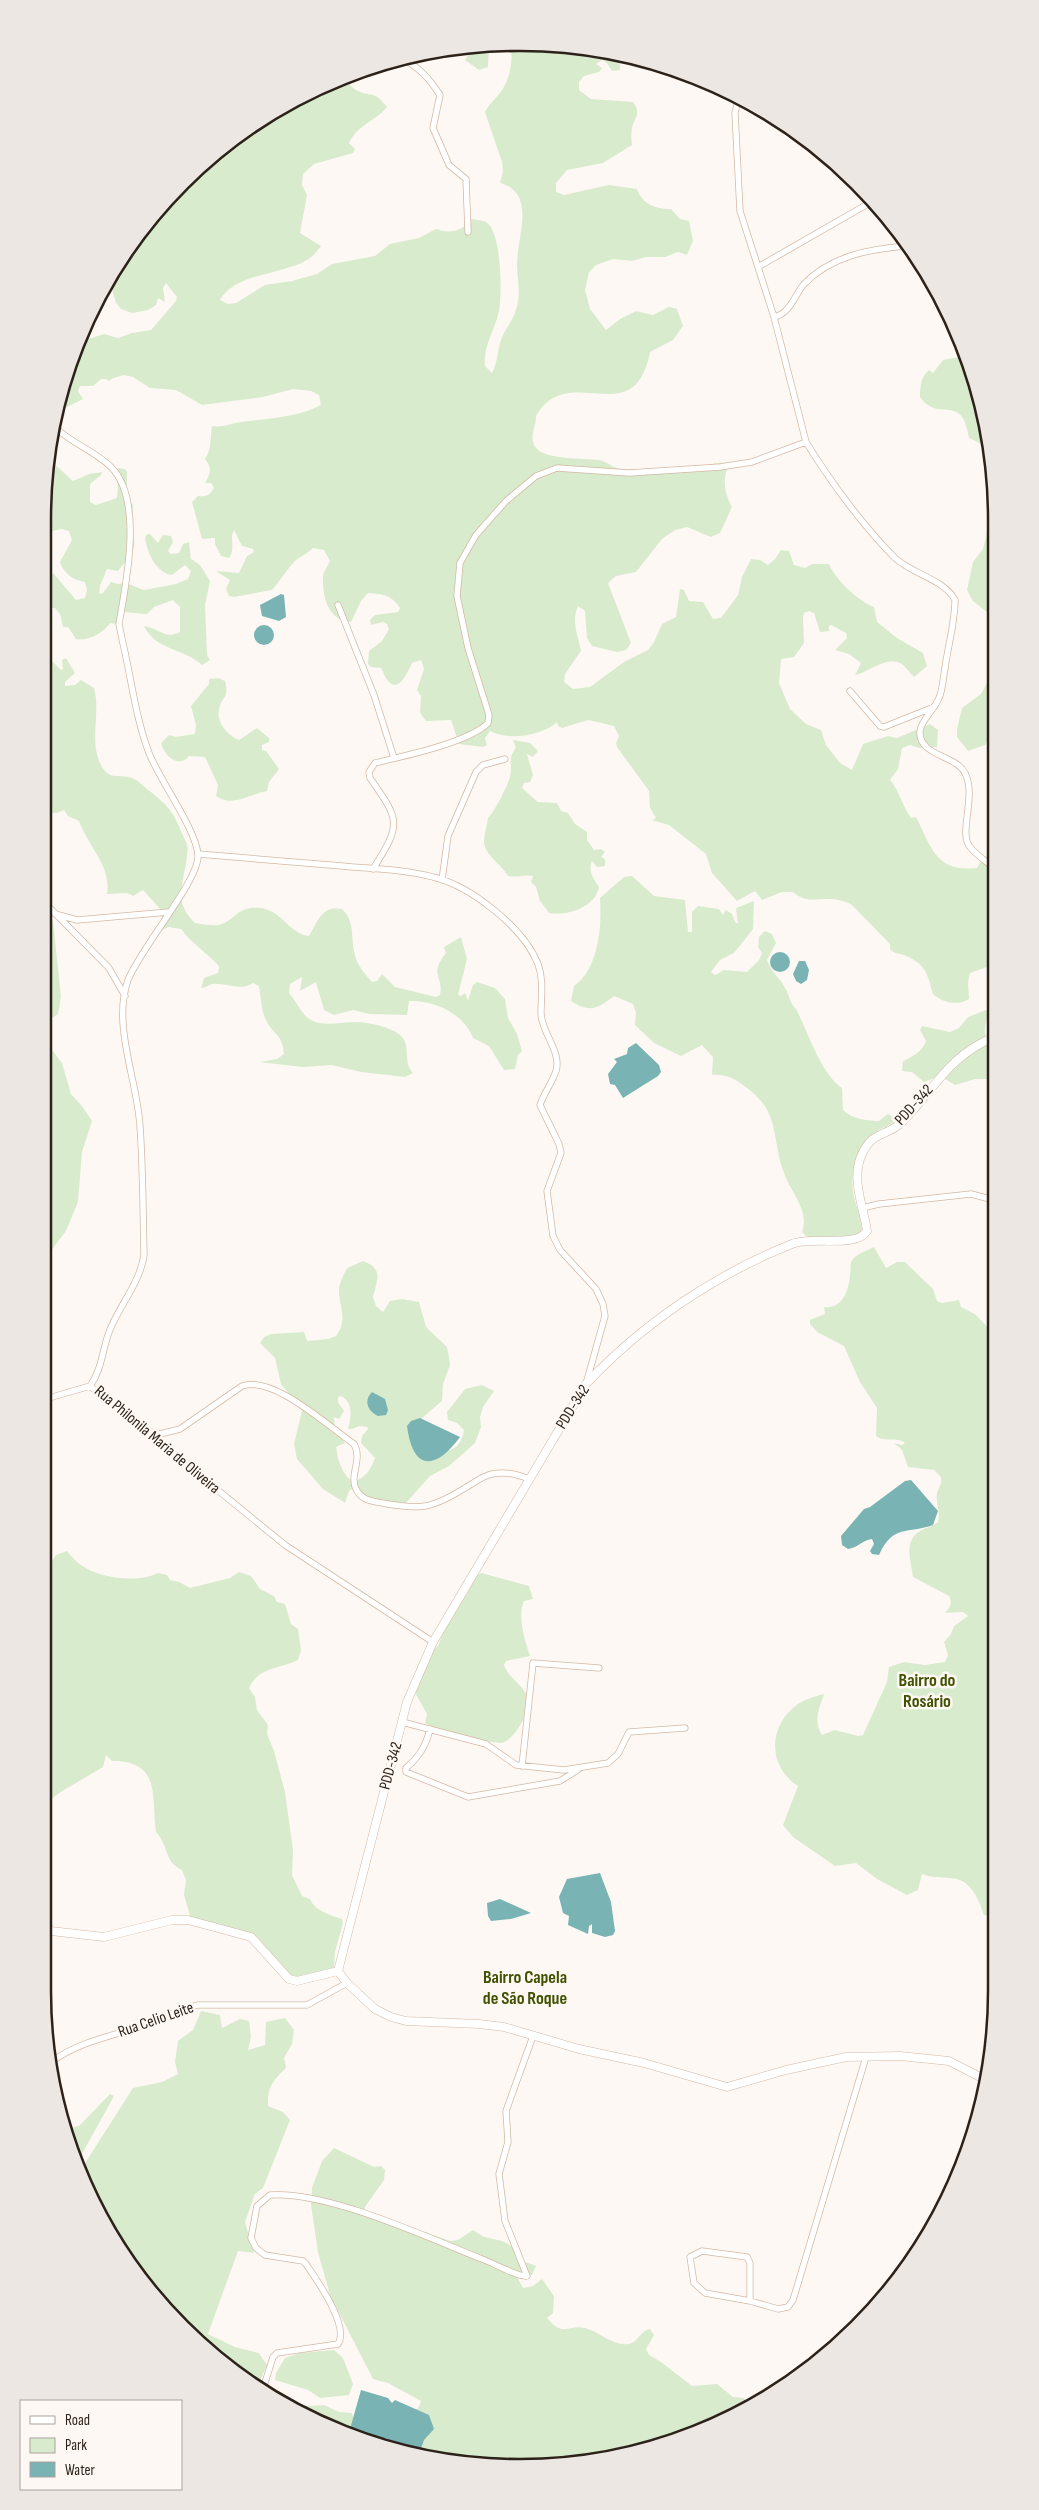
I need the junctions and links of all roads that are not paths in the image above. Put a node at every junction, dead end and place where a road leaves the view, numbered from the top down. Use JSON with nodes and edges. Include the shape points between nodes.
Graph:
{"nodes":[{"id":1,"x":412,"y":64,"type":"edge"},
{"id":2,"x":737,"y":105,"type":"edge"},
{"id":3,"x":866,"y":205,"type":"edge"},
{"id":4,"x":468,"y":232,"type":"dead end"},
{"id":5,"x":900,"y":246,"type":"edge"},
{"id":6,"x":758,"y":267,"type":"junction"},
{"id":7,"x":774,"y":317,"type":"junction"},
{"id":8,"x":60,"y":430,"type":"edge"},
{"id":9,"x":806,"y":442,"type":"junction"},
{"id":10,"x":338,"y":605,"type":"dead end"},
{"id":11,"x":850,"y":691,"type":"dead end"},
{"id":12,"x":936,"y":706,"type":"junction"},
{"id":13,"x":394,"y":758,"type":"junction"},
{"id":14,"x":505,"y":759,"type":"dead end"},
{"id":15,"x":198,"y":854,"type":"junction"},
{"id":16,"x":988,"y":862,"type":"edge"},
{"id":17,"x":373,"y":869,"type":"junction"},
{"id":18,"x":442,"y":880,"type":"junction"},
{"id":19,"x":51,"y":910,"type":"edge"},
{"id":20,"x":169,"y":912,"type":"junction"},
{"id":21,"x":55,"y":914,"type":"junction"},
{"id":22,"x":125,"y":996,"type":"junction"},
{"id":23,"x":988,"y":1040,"type":"edge"},
{"id":24,"x":988,"y":1198,"type":"edge"},
{"id":25,"x":862,"y":1208,"type":"junction"},
{"id":26,"x":586,"y":1384,"type":"junction"},
{"id":27,"x":90,"y":1386,"type":"junction"},
{"id":28,"x":51,"y":1397,"type":"edge"},
{"id":29,"x":141,"y":1430,"type":"junction"},
{"id":30,"x":529,"y":1479,"type":"junction"},
{"id":31,"x":433,"y":1642,"type":"junction"},
{"id":32,"x":599,"y":1668,"type":"dead end"},
{"id":33,"x":402,"y":1722,"type":"junction"},
{"id":34,"x":685,"y":1728,"type":"dead end"},
{"id":35,"x":430,"y":1729,"type":"junction"},
{"id":36,"x":522,"y":1766,"type":"junction"},
{"id":37,"x":581,"y":1768,"type":"junction"},
{"id":38,"x":51,"y":1931,"type":"edge"},
{"id":39,"x":338,"y":1971,"type":"junction"},
{"id":40,"x":347,"y":1983,"type":"junction"},
{"id":41,"x":533,"y":2036,"type":"junction"},
{"id":42,"x":866,"y":2057,"type":"junction"},
{"id":43,"x":56,"y":2059,"type":"edge"},
{"id":44,"x":980,"y":2077,"type":"edge"},
{"id":45,"x":750,"y":2301,"type":"junction"},
{"id":46,"x":265,"y":2384,"type":"edge"}],
"edges":[{"from":1,"to":4,"type":"street","via":[[431,81],[440,95],[433,128],[449,165],[466,179]]},
{"from":2,"to":6,"type":"street","via":[[740,211]]},
{"from":3,"to":6,"type":"street"},
{"from":5,"to":7,"type":"street","via":[[875,248],[833,262],[804,285],[784,314]]},
{"from":6,"to":7,"type":"street"},
{"from":7,"to":9,"type":"street"},
{"from":8,"to":15,"type":"street","via":[[111,467],[121,482],[131,528],[119,624],[137,711],[150,755]]},
{"from":9,"to":12,"type":"street","via":[[828,478],[896,559],[946,589],[955,600]]},
{"from":9,"to":13,"type":"street","via":[[752,462],[720,467],[629,473],[557,468],[536,476],[506,501],[476,535],[460,563],[457,596],[468,648],[489,715],[488,723],[460,738]]},
{"from":10,"to":13,"type":"street","via":[[374,695]]},
{"from":11,"to":12,"type":"street","via":[[884,727]]},
{"from":12,"to":16,"type":"street","via":[[920,727],[922,742],[960,766],[966,774],[971,800],[966,842]]},
{"from":13,"to":17,"type":"street","via":[[375,763],[369,772],[389,805],[394,829],[392,840]]},
{"from":14,"to":18,"type":"street","via":[[483,765],[476,772],[448,836]]},
{"from":15,"to":17,"type":"street"},
{"from":15,"to":20,"type":"street","name":"Rua Philonila Maria de Oliveira","via":[[194,874]]},
{"from":17,"to":18,"type":"street","via":[[433,876]]},
{"from":18,"to":26,"type":"street","via":[[476,898],[516,929],[538,965],[543,985],[541,1014],[557,1070],[540,1105],[561,1153],[547,1191],[553,1236],[560,1250],[596,1289],[605,1316]]},
{"from":19,"to":21,"type":"street"},
{"from":20,"to":21,"type":"street","via":[[77,920]]},
{"from":20,"to":22,"type":"street","name":"Rua Philonila Maria de Oliveira","via":[[128,979]]},
{"from":21,"to":22,"type":"street","via":[[109,968]]},
{"from":22,"to":27,"type":"street","name":"Rua Philonila Maria de Oliveira","via":[[124,1023],[140,1125],[144,1255],[140,1270],[108,1334],[96,1378]]},
{"from":23,"to":25,"type":"street","name":"PDD-342","number":"PDD-342","via":[[966,1051],[938,1077],[901,1124],[879,1134],[869,1143],[860,1160],[858,1176]]},
{"from":24,"to":25,"type":"street","via":[[971,1194]]},
{"from":25,"to":26,"type":"street","name":"PDD-342","number":"PDD-342","via":[[867,1231],[864,1237],[793,1244],[721,1277],[703,1287],[609,1359]]},
{"from":26,"to":30,"type":"street","name":"PDD-342","number":"PDD-342"},
{"from":27,"to":28,"type":"street"},
{"from":27,"to":29,"type":"street","name":"Rua Philonila Maria de Oliveira"},
{"from":29,"to":30,"type":"street","via":[[160,1434],[180,1429],[251,1383],[278,1390],[354,1444],[358,1455],[354,1483],[362,1497],[369,1501],[422,1508],[436,1504],[492,1474],[505,1472]]},
{"from":29,"to":31,"type":"street","name":"Rua Philonila Maria de Oliveira","via":[[284,1545]]},
{"from":30,"to":31,"type":"street","name":"PDD-342","number":"PDD-342"},
{"from":31,"to":33,"type":"street","name":"PDD-342","number":"PDD-342","via":[[407,1702]]},
{"from":32,"to":36,"type":"street","via":[[533,1663]]},
{"from":33,"to":35,"type":"street"},
{"from":33,"to":39,"type":"street","name":"PDD-342","number":"PDD-342"},
{"from":34,"to":37,"type":"street","via":[[629,1732],[614,1759]]},
{"from":35,"to":36,"type":"street","via":[[486,1744]]},
{"from":35,"to":37,"type":"street","via":[[419,1756],[406,1768],[406,1772],[468,1797],[560,1781]]},
{"from":36,"to":37,"type":"street","via":[[564,1770]]},
{"from":38,"to":39,"type":"street","via":[[104,1937],[172,1920],[188,1920],[251,1937],[289,1979]]},
{"from":39,"to":40,"type":"street"},
{"from":40,"to":41,"type":"street","via":[[375,2009],[391,2017],[406,2021],[504,2027]]},
{"from":40,"to":43,"type":"street","name":"Rua Celio Leite","via":[[307,2005],[198,2005],[74,2047]]},
{"from":41,"to":42,"type":"street","via":[[727,2087],[846,2057]]},
{"from":41,"to":46,"type":"street","via":[[506,2111],[508,2142],[499,2174],[506,2221],[528,2276],[523,2277],[359,2212],[315,2199],[270,2195],[257,2206],[251,2238],[265,2255],[306,2264],[331,2302],[340,2339],[338,2344],[277,2353]]},
{"from":42,"to":44,"type":"street","via":[[900,2056],[949,2061]]},
{"from":42,"to":45,"type":"street","via":[[793,2300],[784,2309]]},
{"from":45,"to":45,"type":"street","via":[[750,2263],[747,2257],[702,2251],[690,2257],[698,2289]]}]}
